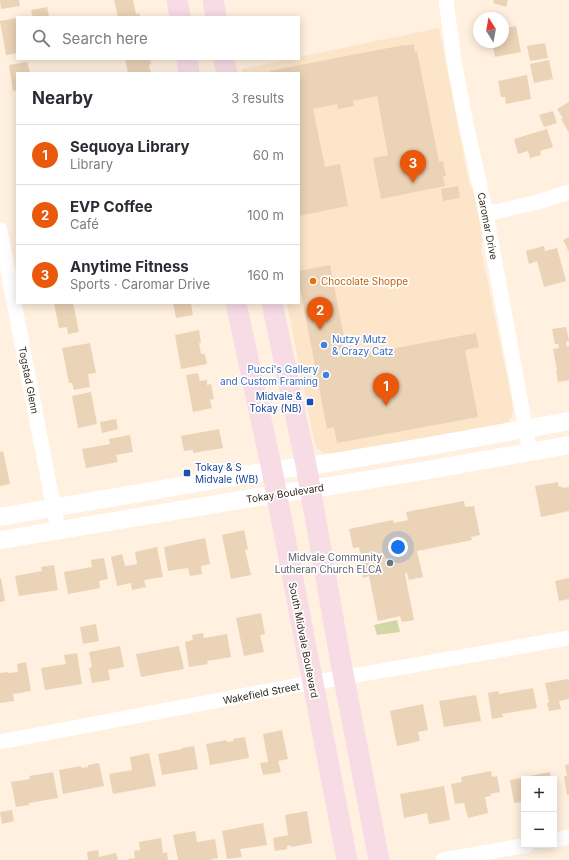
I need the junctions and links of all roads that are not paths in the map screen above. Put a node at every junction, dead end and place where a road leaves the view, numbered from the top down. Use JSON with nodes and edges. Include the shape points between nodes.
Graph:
{"nodes":[{"id":1,"x":177,"y":0,"type":"edge"},
{"id":2,"x":213,"y":0,"type":"edge"},
{"id":3,"x":446,"y":0,"type":"edge"},
{"id":4,"x":180,"y":16,"type":"edge"},
{"id":5,"x":216,"y":16,"type":"edge"},
{"id":6,"x":187,"y":60,"type":"edge"},
{"id":7,"x":224,"y":60,"type":"edge"},
{"id":8,"x":189,"y":72,"type":"edge"},
{"id":9,"x":227,"y":72,"type":"edge"},
{"id":10,"x":569,"y":192,"type":"edge"},
{"id":11,"x":486,"y":214,"type":"junction"},
{"id":12,"x":0,"y":230,"type":"edge"},
{"id":13,"x":236,"y":304,"type":"edge"},
{"id":14,"x":272,"y":304,"type":"edge"},
{"id":15,"x":569,"y":421,"type":"edge"},
{"id":16,"x":526,"y":429,"type":"junction"},
{"id":17,"x":569,"y":444,"type":"edge"},
{"id":18,"x":530,"y":452,"type":"junction"},
{"id":19,"x":306,"y":465,"type":"junction"},
{"id":20,"x":272,"y":470,"type":"junction"},
{"id":21,"x":310,"y":489,"type":"junction"},
{"id":22,"x":276,"y":494,"type":"junction"},
{"id":23,"x":54,"y":507,"type":"junction"},
{"id":24,"x":0,"y":517,"type":"edge"},
{"id":25,"x":58,"y":530,"type":"junction"},
{"id":26,"x":0,"y":540,"type":"edge"},
{"id":27,"x":569,"y":638,"type":"edge"},
{"id":28,"x":344,"y":678,"type":"junction"},
{"id":29,"x":313,"y":683,"type":"junction"},
{"id":30,"x":0,"y":742,"type":"edge"},
{"id":31,"x":569,"y":837,"type":"edge"},
{"id":32,"x":557,"y":839,"type":"edge"},
{"id":33,"x":521,"y":846,"type":"edge"},
{"id":34,"x":347,"y":860,"type":"edge"},
{"id":35,"x":379,"y":860,"type":"edge"},
{"id":36,"x":443,"y":860,"type":"edge"}],
"edges":[{"from":1,"to":4,"type":"main road"},
{"from":2,"to":5,"type":"main road"},
{"from":3,"to":11,"type":"street","name":"Caromar Drive","via":[[464,114]]},
{"from":6,"to":8,"type":"main road"},
{"from":7,"to":9,"type":"main road"},
{"from":10,"to":11,"type":"street"},
{"from":11,"to":16,"type":"street","name":"Caromar Drive"},
{"from":12,"to":23,"type":"street","name":"Togstad Glenn"},
{"from":13,"to":20,"type":"main road","name":"South Midvale Boulevard"},
{"from":14,"to":19,"type":"main road"},
{"from":15,"to":16,"type":"street"},
{"from":16,"to":18,"type":"street","name":"Caromar Drive"},
{"from":16,"to":19,"type":"street"},
{"from":17,"to":18,"type":"street","name":"Tokay Boulevard"},
{"from":18,"to":21,"type":"street","name":"Tokay Boulevard"},
{"from":19,"to":20,"type":"street"},
{"from":19,"to":21,"type":"main road"},
{"from":20,"to":22,"type":"main road","name":"South Midvale Boulevard"},
{"from":20,"to":23,"type":"street"},
{"from":21,"to":22,"type":"street","name":"Tokay Boulevard"},
{"from":21,"to":28,"type":"main road"},
{"from":22,"to":25,"type":"street","name":"Tokay Boulevard"},
{"from":22,"to":29,"type":"main road","name":"South Midvale Boulevard"},
{"from":23,"to":24,"type":"street"},
{"from":23,"to":25,"type":"street","name":"Togstad Glenn"},
{"from":25,"to":26,"type":"street","name":"Tokay Boulevard"},
{"from":27,"to":28,"type":"street","name":"Wakefield Street"},
{"from":28,"to":29,"type":"street","name":"Wakefield Street"},
{"from":28,"to":35,"type":"main road"},
{"from":29,"to":30,"type":"street","name":"Wakefield Street"},
{"from":29,"to":34,"type":"main road","name":"South Midvale Boulevard"},
{"from":31,"to":32,"type":"street"},
{"from":33,"to":36,"type":"street"}]}
